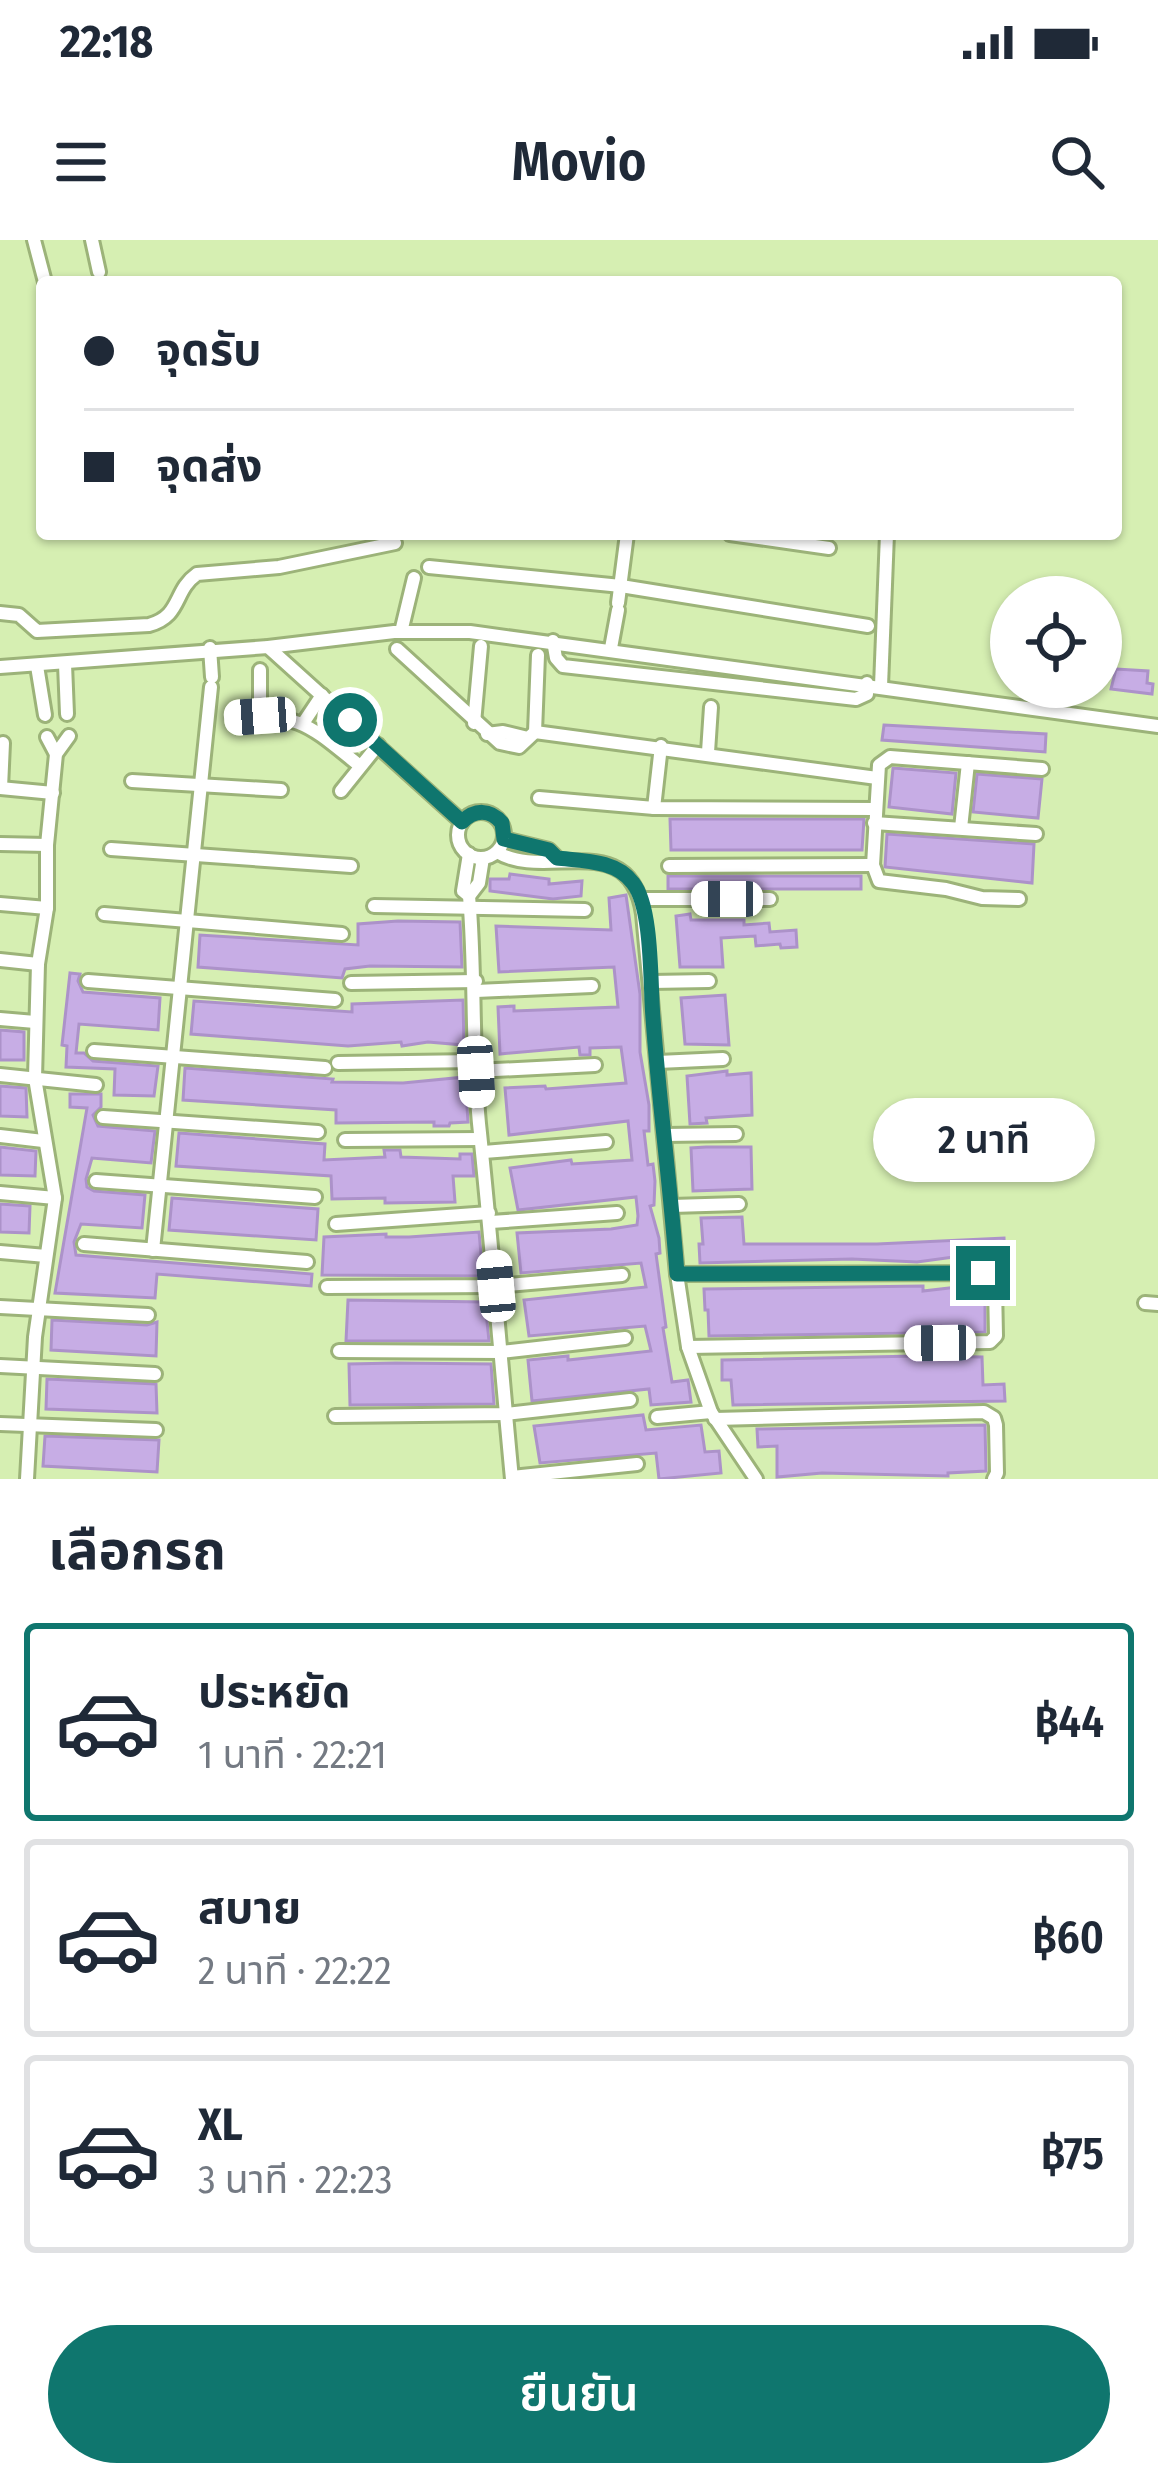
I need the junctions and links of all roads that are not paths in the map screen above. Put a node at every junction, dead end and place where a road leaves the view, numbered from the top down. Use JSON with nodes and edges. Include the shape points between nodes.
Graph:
{"nodes":[{"id":1,"x":34,"y":240,"type":"edge"},
{"id":2,"x":92,"y":240,"type":"edge"},
{"id":3,"x":99,"y":272,"type":"dead end"},
{"id":4,"x":43,"y":276,"type":"edge"},
{"id":5,"x":626,"y":540,"type":"edge"},
{"id":6,"x":772,"y":540,"type":"edge"},
{"id":7,"x":886,"y":540,"type":"edge"},
{"id":8,"x":395,"y":543,"type":"dead end"},
{"id":9,"x":829,"y":548,"type":"dead end"},
{"id":10,"x":429,"y":567,"type":"dead end"},
{"id":11,"x":414,"y":578,"type":"dead end"},
{"id":12,"x":621,"y":586,"type":"junction"},
{"id":13,"x":0,"y":613,"type":"edge"},
{"id":14,"x":404,"y":620,"type":"junction"},
{"id":15,"x":868,"y":626,"type":"dead end"},
{"id":16,"x":554,"y":641,"type":"junction"},
{"id":17,"x":613,"y":643,"type":"junction"},
{"id":18,"x":94,"y":644,"type":"junction"},
{"id":19,"x":268,"y":646,"type":"junction"},
{"id":20,"x":481,"y":646,"type":"dead end"},
{"id":21,"x":210,"y":648,"type":"junction"},
{"id":22,"x":397,"y":649,"type":"dead end"},
{"id":23,"x":538,"y":655,"type":"dead end"},
{"id":24,"x":716,"y":663,"type":"junction"},
{"id":25,"x":65,"y":664,"type":"junction"},
{"id":26,"x":37,"y":665,"type":"junction"},
{"id":27,"x":0,"y":668,"type":"edge"},
{"id":28,"x":260,"y":670,"type":"dead end"},
{"id":29,"x":874,"y":685,"type":"junction"},
{"id":30,"x":713,"y":694,"type":"junction"},
{"id":31,"x":322,"y":695,"type":"junction"},
{"id":32,"x":68,"y":714,"type":"dead end"},
{"id":33,"x":45,"y":715,"type":"dead end"},
{"id":34,"x":260,"y":716,"type":"junction"},
{"id":35,"x":233,"y":718,"type":"dead end"},
{"id":36,"x":304,"y":722,"type":"junction"},
{"id":37,"x":474,"y":723,"type":"junction"},
{"id":38,"x":1158,"y":726,"type":"edge"},
{"id":39,"x":532,"y":735,"type":"junction"},
{"id":40,"x":69,"y":736,"type":"dead end"},
{"id":41,"x":47,"y":737,"type":"dead end"},
{"id":42,"x":3,"y":742,"type":"dead end"},
{"id":43,"x":378,"y":745,"type":"junction"},
{"id":44,"x":661,"y":746,"type":"junction"},
{"id":45,"x":708,"y":752,"type":"junction"},
{"id":46,"x":56,"y":754,"type":"junction"},
{"id":47,"x":968,"y":763,"type":"junction"},
{"id":48,"x":360,"y":766,"type":"junction"},
{"id":49,"x":1042,"y":769,"type":"dead end"},
{"id":50,"x":877,"y":778,"type":"junction"},
{"id":51,"x":132,"y":781,"type":"dead end"},
{"id":52,"x":203,"y":785,"type":"junction"},
{"id":53,"x":0,"y":788,"type":"edge"},
{"id":54,"x":281,"y":790,"type":"dead end"},
{"id":55,"x":340,"y":791,"type":"dead end"},
{"id":56,"x":53,"y":794,"type":"junction"},
{"id":57,"x":539,"y":798,"type":"dead end"},
{"id":58,"x":654,"y":808,"type":"junction"},
{"id":59,"x":874,"y":816,"type":"junction"},
{"id":60,"x":462,"y":822,"type":"junction"},
{"id":61,"x":962,"y":828,"type":"junction"},
{"id":62,"x":1036,"y":834,"type":"dead end"},
{"id":63,"x":0,"y":844,"type":"edge"},
{"id":64,"x":47,"y":845,"type":"junction"},
{"id":65,"x":111,"y":849,"type":"dead end"},
{"id":66,"x":488,"y":851,"type":"junction"},
{"id":67,"x":195,"y":854,"type":"junction"},
{"id":68,"x":351,"y":866,"type":"dead end"},
{"id":69,"x":669,"y":866,"type":"dead end"},
{"id":70,"x":873,"y":866,"type":"junction"},
{"id":71,"x":641,"y":899,"type":"junction"},
{"id":72,"x":770,"y":899,"type":"dead end"},
{"id":73,"x":1019,"y":899,"type":"dead end"},
{"id":74,"x":470,"y":901,"type":"junction"},
{"id":75,"x":0,"y":904,"type":"edge"},
{"id":76,"x":374,"y":906,"type":"dead end"},
{"id":77,"x":47,"y":908,"type":"junction"},
{"id":78,"x":585,"y":910,"type":"dead end"},
{"id":79,"x":104,"y":914,"type":"dead end"},
{"id":80,"x":187,"y":919,"type":"junction"},
{"id":81,"x":342,"y":934,"type":"dead end"},
{"id":82,"x":0,"y":960,"type":"edge"},
{"id":83,"x":38,"y":964,"type":"junction"},
{"id":84,"x":88,"y":981,"type":"dead end"},
{"id":85,"x":709,"y":981,"type":"dead end"},
{"id":86,"x":651,"y":982,"type":"junction"},
{"id":87,"x":351,"y":983,"type":"dead end"},
{"id":88,"x":476,"y":986,"type":"junction"},
{"id":89,"x":592,"y":986,"type":"dead end"},
{"id":90,"x":179,"y":990,"type":"junction"},
{"id":91,"x":335,"y":1000,"type":"dead end"},
{"id":92,"x":0,"y":1018,"type":"edge"},
{"id":93,"x":35,"y":1022,"type":"junction"},
{"id":94,"x":94,"y":1051,"type":"dead end"},
{"id":95,"x":173,"y":1056,"type":"junction"},
{"id":96,"x":723,"y":1059,"type":"dead end"},
{"id":97,"x":658,"y":1062,"type":"junction"},
{"id":98,"x":595,"y":1065,"type":"dead end"},
{"id":99,"x":476,"y":1066,"type":"junction"},
{"id":100,"x":0,"y":1075,"type":"edge"},
{"id":101,"x":35,"y":1078,"type":"junction"},
{"id":102,"x":96,"y":1085,"type":"dead end"},
{"id":103,"x":104,"y":1117,"type":"dead end"},
{"id":104,"x":169,"y":1123,"type":"junction"},
{"id":105,"x":318,"y":1132,"type":"dead end"},
{"id":106,"x":736,"y":1134,"type":"dead end"},
{"id":107,"x":665,"y":1135,"type":"junction"},
{"id":108,"x":0,"y":1136,"type":"edge"},
{"id":109,"x":345,"y":1140,"type":"dead end"},
{"id":110,"x":43,"y":1141,"type":"junction"},
{"id":111,"x":606,"y":1142,"type":"dead end"},
{"id":112,"x":482,"y":1145,"type":"junction"},
{"id":113,"x":96,"y":1180,"type":"dead end"},
{"id":114,"x":163,"y":1187,"type":"junction"},
{"id":115,"x":0,"y":1193,"type":"edge"},
{"id":116,"x":315,"y":1197,"type":"dead end"},
{"id":117,"x":55,"y":1198,"type":"junction"},
{"id":118,"x":739,"y":1204,"type":"dead end"},
{"id":119,"x":672,"y":1206,"type":"junction"},
{"id":120,"x":617,"y":1213,"type":"dead end"},
{"id":121,"x":490,"y":1218,"type":"junction"},
{"id":122,"x":336,"y":1224,"type":"dead end"},
{"id":123,"x":84,"y":1244,"type":"dead end"},
{"id":124,"x":153,"y":1250,"type":"junction"},
{"id":125,"x":0,"y":1252,"type":"edge"},
{"id":126,"x":46,"y":1256,"type":"junction"},
{"id":127,"x":308,"y":1262,"type":"dead end"},
{"id":128,"x":677,"y":1274,"type":"junction"},
{"id":129,"x":622,"y":1275,"type":"dead end"},
{"id":130,"x":496,"y":1286,"type":"junction"},
{"id":131,"x":327,"y":1287,"type":"dead end"},
{"id":132,"x":0,"y":1307,"type":"edge"},
{"id":133,"x":38,"y":1308,"type":"junction"},
{"id":134,"x":148,"y":1315,"type":"dead end"},
{"id":135,"x":625,"y":1338,"type":"dead end"},
{"id":136,"x":688,"y":1347,"type":"junction"},
{"id":137,"x":339,"y":1351,"type":"dead end"},
{"id":138,"x":501,"y":1352,"type":"junction"},
{"id":139,"x":0,"y":1366,"type":"edge"},
{"id":140,"x":33,"y":1366,"type":"junction"},
{"id":141,"x":155,"y":1374,"type":"dead end"},
{"id":142,"x":630,"y":1400,"type":"dead end"},
{"id":143,"x":506,"y":1414,"type":"junction"},
{"id":144,"x":713,"y":1415,"type":"junction"},
{"id":145,"x":335,"y":1416,"type":"dead end"},
{"id":146,"x":657,"y":1417,"type":"dead end"},
{"id":147,"x":0,"y":1424,"type":"edge"},
{"id":148,"x":28,"y":1424,"type":"junction"},
{"id":149,"x":156,"y":1430,"type":"dead end"},
{"id":150,"x":637,"y":1464,"type":"dead end"},
{"id":151,"x":512,"y":1478,"type":"edge"},
{"id":152,"x":756,"y":1478,"type":"edge"},
{"id":153,"x":27,"y":1479,"type":"edge"},
{"id":154,"x":745,"y":1479,"type":"edge"},
{"id":155,"x":994,"y":1479,"type":"edge"}],
"edges":[{"from":1,"to":4,"type":"street"},
{"from":2,"to":3,"type":"street"},
{"from":5,"to":12,"type":"street"},
{"from":6,"to":9,"type":"street"},
{"from":7,"to":29,"type":"street"},
{"from":8,"to":18,"type":"street","via":[[279,567],[207,571],[186,581],[165,621]]},
{"from":10,"to":12,"type":"street"},
{"from":11,"to":14,"type":"street"},
{"from":12,"to":15,"type":"street"},
{"from":12,"to":17,"type":"street"},
{"from":13,"to":18,"type":"street"},
{"from":14,"to":16,"type":"street"},
{"from":14,"to":19,"type":"street"},
{"from":16,"to":17,"type":"street"},
{"from":16,"to":30,"type":"street","via":[[563,666]]},
{"from":17,"to":24,"type":"street"},
{"from":18,"to":21,"type":"street"},
{"from":18,"to":25,"type":"street"},
{"from":19,"to":21,"type":"street"},
{"from":19,"to":31,"type":"street"},
{"from":20,"to":37,"type":"street"},
{"from":21,"to":52,"type":"street"},
{"from":22,"to":37,"type":"street"},
{"from":23,"to":39,"type":"street"},
{"from":24,"to":29,"type":"street"},
{"from":24,"to":30,"type":"street"},
{"from":25,"to":26,"type":"street"},
{"from":25,"to":32,"type":"street"},
{"from":26,"to":27,"type":"street"},
{"from":26,"to":33,"type":"street"},
{"from":28,"to":34,"type":"street"},
{"from":29,"to":30,"type":"street","via":[[856,699]]},
{"from":29,"to":38,"type":"street"},
{"from":30,"to":45,"type":"street"},
{"from":31,"to":36,"type":"street"},
{"from":31,"to":43,"type":"street"},
{"from":34,"to":35,"type":"street"},
{"from":34,"to":36,"type":"street"},
{"from":36,"to":48,"type":"street"},
{"from":37,"to":39,"type":"street","via":[[512,747]]},
{"from":39,"to":44,"type":"street"},
{"from":40,"to":46,"type":"street"},
{"from":41,"to":46,"type":"street"},
{"from":42,"to":53,"type":"street"},
{"from":43,"to":48,"type":"street"},
{"from":43,"to":60,"type":"street"},
{"from":44,"to":45,"type":"street"},
{"from":44,"to":58,"type":"street"},
{"from":45,"to":50,"type":"street"},
{"from":46,"to":56,"type":"street"},
{"from":47,"to":49,"type":"street"},
{"from":47,"to":50,"type":"street","via":[[890,758]]},
{"from":47,"to":61,"type":"street"},
{"from":48,"to":55,"type":"street"},
{"from":50,"to":59,"type":"street"},
{"from":51,"to":52,"type":"street"},
{"from":52,"to":54,"type":"street"},
{"from":52,"to":67,"type":"street"},
{"from":53,"to":56,"type":"street"},
{"from":56,"to":64,"type":"street"},
{"from":57,"to":58,"type":"street"},
{"from":58,"to":59,"type":"street"},
{"from":59,"to":61,"type":"street"},
{"from":59,"to":70,"type":"street"},
{"from":60,"to":66,"type":"street","via":[[458,836]]},
{"from":60,"to":66,"type":"street","via":[[474,812],[502,823]]},
{"from":61,"to":62,"type":"street"},
{"from":63,"to":64,"type":"street"},
{"from":64,"to":77,"type":"street"},
{"from":65,"to":67,"type":"street"},
{"from":66,"to":71,"type":"street","via":[[549,850],[614,868]]},
{"from":66,"to":74,"type":"street"},
{"from":67,"to":68,"type":"street"},
{"from":67,"to":80,"type":"street"},
{"from":69,"to":70,"type":"street"},
{"from":70,"to":73,"type":"street","via":[[885,884]]},
{"from":71,"to":72,"type":"street"},
{"from":71,"to":86,"type":"street"},
{"from":74,"to":76,"type":"street"},
{"from":74,"to":78,"type":"street"},
{"from":74,"to":88,"type":"street"},
{"from":75,"to":77,"type":"street"},
{"from":77,"to":83,"type":"street"},
{"from":79,"to":80,"type":"street"},
{"from":80,"to":81,"type":"street"},
{"from":80,"to":90,"type":"street"},
{"from":82,"to":83,"type":"street"},
{"from":83,"to":93,"type":"street"},
{"from":84,"to":90,"type":"street"},
{"from":85,"to":86,"type":"street"},
{"from":86,"to":97,"type":"street"},
{"from":87,"to":88,"type":"street"},
{"from":88,"to":89,"type":"street"},
{"from":88,"to":99,"type":"street"},
{"from":90,"to":91,"type":"street"},
{"from":90,"to":95,"type":"street"},
{"from":92,"to":93,"type":"street"},
{"from":93,"to":101,"type":"street"},
{"from":94,"to":95,"type":"street"},
{"from":95,"to":99,"type":"street"},
{"from":95,"to":104,"type":"street"},
{"from":96,"to":97,"type":"street"},
{"from":97,"to":107,"type":"street"},
{"from":98,"to":99,"type":"street"},
{"from":99,"to":112,"type":"street"},
{"from":100,"to":101,"type":"street"},
{"from":101,"to":102,"type":"street"},
{"from":101,"to":110,"type":"street"},
{"from":103,"to":104,"type":"street"},
{"from":104,"to":105,"type":"street"},
{"from":104,"to":114,"type":"street"},
{"from":106,"to":107,"type":"street"},
{"from":107,"to":119,"type":"street"},
{"from":108,"to":110,"type":"street"},
{"from":109,"to":112,"type":"street"},
{"from":110,"to":117,"type":"street"},
{"from":111,"to":112,"type":"street"},
{"from":112,"to":121,"type":"street"},
{"from":113,"to":114,"type":"street"},
{"from":114,"to":116,"type":"street"},
{"from":114,"to":124,"type":"street"},
{"from":115,"to":117,"type":"street"},
{"from":117,"to":126,"type":"street"},
{"from":118,"to":119,"type":"street"},
{"from":119,"to":128,"type":"street"},
{"from":120,"to":121,"type":"street"},
{"from":121,"to":122,"type":"street"},
{"from":121,"to":130,"type":"street"},
{"from":123,"to":124,"type":"street"},
{"from":124,"to":127,"type":"street"},
{"from":125,"to":126,"type":"street"},
{"from":126,"to":133,"type":"street"},
{"from":128,"to":136,"type":"street"},
{"from":128,"to":136,"type":"street","via":[[983,1273],[995,1285],[996,1336],[989,1342]]},
{"from":129,"to":130,"type":"street"},
{"from":130,"to":131,"type":"street"},
{"from":130,"to":138,"type":"street"},
{"from":132,"to":133,"type":"street"},
{"from":133,"to":134,"type":"street"},
{"from":133,"to":140,"type":"street"},
{"from":135,"to":138,"type":"street"},
{"from":136,"to":144,"type":"street"},
{"from":137,"to":138,"type":"street"},
{"from":138,"to":143,"type":"street"},
{"from":139,"to":140,"type":"street"},
{"from":140,"to":141,"type":"street"},
{"from":140,"to":148,"type":"street"},
{"from":142,"to":143,"type":"street"},
{"from":143,"to":145,"type":"street"},
{"from":143,"to":151,"type":"street"},
{"from":144,"to":146,"type":"street"},
{"from":144,"to":152,"type":"street"},
{"from":144,"to":155,"type":"street","via":[[984,1412],[996,1425]]},
{"from":147,"to":148,"type":"street"},
{"from":148,"to":149,"type":"street"},
{"from":148,"to":153,"type":"street"},
{"from":150,"to":151,"type":"street"},
{"from":152,"to":154,"type":"street"}]}
